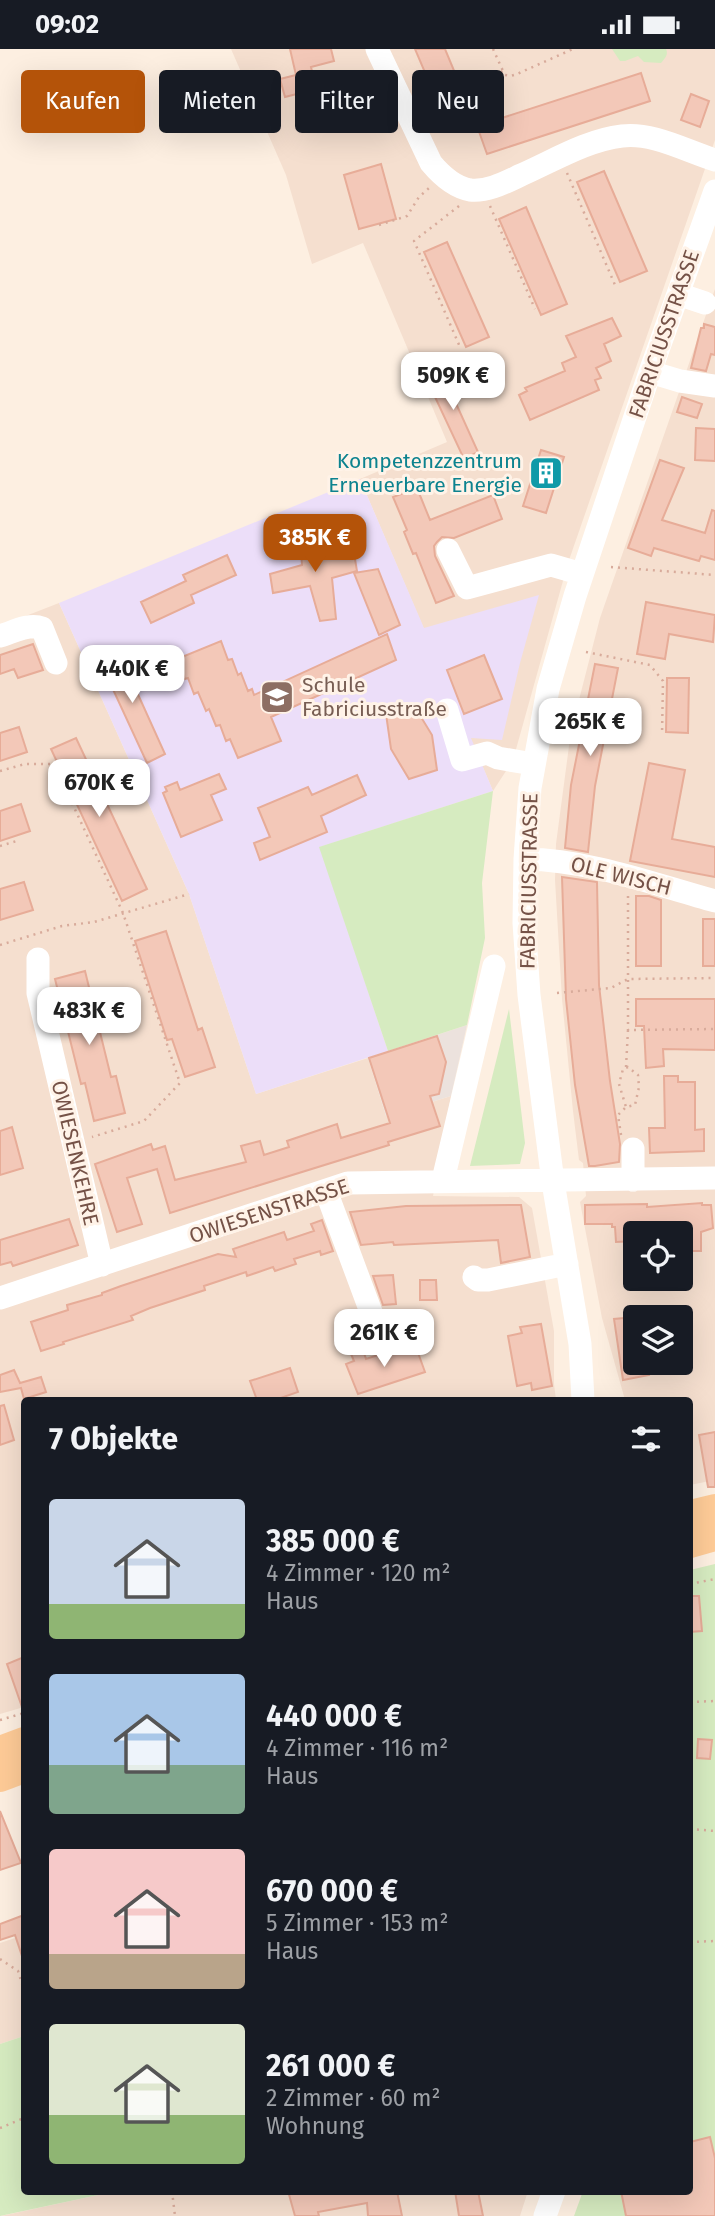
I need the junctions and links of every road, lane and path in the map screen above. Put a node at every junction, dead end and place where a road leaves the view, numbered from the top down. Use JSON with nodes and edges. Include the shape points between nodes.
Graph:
{"nodes":[{"id":1,"x":377,"y":49,"type":"edge"},
{"id":2,"x":493,"y":49,"type":"edge"},
{"id":3,"x":573,"y":49,"type":"edge"},
{"id":4,"x":503,"y":70,"type":"edge"},
{"id":5,"x":504,"y":73,"type":"edge"},
{"id":6,"x":412,"y":114,"type":"edge"},
{"id":7,"x":408,"y":116,"type":"junction"},
{"id":8,"x":560,"y":157,"type":"junction"},
{"id":9,"x":715,"y":160,"type":"edge"},
{"id":10,"x":440,"y":174,"type":"junction"},
{"id":11,"x":476,"y":190,"type":"junction"},
{"id":12,"x":715,"y":191,"type":"edge"},
{"id":13,"x":379,"y":226,"type":"dead end"},
{"id":14,"x":615,"y":285,"type":"dead end"},
{"id":15,"x":678,"y":294,"type":"junction"},
{"id":16,"x":705,"y":303,"type":"dead end"},
{"id":17,"x":535,"y":309,"type":"dead end"},
{"id":18,"x":460,"y":347,"type":"dead end"},
{"id":19,"x":650,"y":372,"type":"junction"},
{"id":20,"x":715,"y":386,"type":"edge"},
{"id":21,"x":449,"y":550,"type":"dead end"},
{"id":22,"x":611,"y":567,"type":"dead end"},
{"id":23,"x":582,"y":574,"type":"junction"},
{"id":24,"x":715,"y":575,"type":"edge"},
{"id":25,"x":0,"y":636,"type":"edge"},
{"id":26,"x":586,"y":652,"type":"dead end"},
{"id":27,"x":57,"y":663,"type":"dead end"},
{"id":28,"x":447,"y":710,"type":"dead end"},
{"id":29,"x":662,"y":735,"type":"dead end"},
{"id":30,"x":533,"y":764,"type":"junction"},
{"id":31,"x":0,"y":771,"type":"edge"},
{"id":32,"x":20,"y":840,"type":"dead end"},
{"id":33,"x":0,"y":846,"type":"edge"},
{"id":34,"x":525,"y":859,"type":"junction"},
{"id":35,"x":627,"y":877,"type":"junction"},
{"id":36,"x":189,"y":894,"type":"dead end"},
{"id":37,"x":715,"y":901,"type":"edge"},
{"id":38,"x":122,"y":913,"type":"junction"},
{"id":39,"x":0,"y":945,"type":"edge"},
{"id":40,"x":38,"y":958,"type":"dead end"},
{"id":41,"x":494,"y":966,"type":"dead end"},
{"id":42,"x":715,"y":978,"type":"edge"},
{"id":43,"x":628,"y":979,"type":"junction"},
{"id":44,"x":557,"y":993,"type":"dead end"},
{"id":45,"x":715,"y":1029,"type":"edge"},
{"id":46,"x":628,"y":1030,"type":"junction"},
{"id":47,"x":626,"y":1067,"type":"junction"},
{"id":48,"x":626,"y":1107,"type":"junction"},
{"id":49,"x":72,"y":1143,"type":"junction"},
{"id":50,"x":627,"y":1143,"type":"joint"},
{"id":51,"x":715,"y":1178,"type":"edge"},
{"id":52,"x":443,"y":1180,"type":"junction"},
{"id":53,"x":633,"y":1180,"type":"junction"},
{"id":54,"x":553,"y":1182,"type":"junction"},
{"id":55,"x":326,"y":1191,"type":"junction"},
{"id":56,"x":567,"y":1264,"type":"junction"},
{"id":57,"x":102,"y":1265,"type":"junction"},
{"id":58,"x":474,"y":1276,"type":"dead end"},
{"id":59,"x":0,"y":1298,"type":"edge"},
{"id":60,"x":377,"y":1328,"type":"dead end"},
{"id":61,"x":580,"y":1344,"type":"junction"},
{"id":62,"x":583,"y":1397,"type":"edge"},
{"id":63,"x":597,"y":1397,"type":"edge"},
{"id":64,"x":715,"y":1509,"type":"edge"},
{"id":65,"x":693,"y":1514,"type":"edge"},
{"id":66,"x":715,"y":1536,"type":"edge"},
{"id":67,"x":693,"y":1542,"type":"edge"},
{"id":68,"x":715,"y":1579,"type":"edge"},
{"id":69,"x":693,"y":1583,"type":"edge"},
{"id":70,"x":715,"y":1701,"type":"edge"},
{"id":71,"x":693,"y":1702,"type":"edge"},
{"id":72,"x":21,"y":1720,"type":"edge"},
{"id":73,"x":9,"y":1746,"type":"edge"},
{"id":74,"x":0,"y":1777,"type":"edge"},
{"id":75,"x":693,"y":1829,"type":"edge"},
{"id":76,"x":715,"y":1831,"type":"edge"},
{"id":77,"x":715,"y":1941,"type":"edge"},
{"id":78,"x":693,"y":1942,"type":"edge"},
{"id":79,"x":0,"y":1959,"type":"edge"},
{"id":80,"x":21,"y":1980,"type":"edge"},
{"id":81,"x":21,"y":2119,"type":"edge"},
{"id":82,"x":0,"y":2128,"type":"edge"},
{"id":83,"x":172,"y":2195,"type":"edge"},
{"id":84,"x":553,"y":2195,"type":"edge"},
{"id":85,"x":175,"y":2216,"type":"edge"},
{"id":86,"x":545,"y":2216,"type":"edge"}],
"edges":[{"from":1,"to":7,"type":"street"},
{"from":2,"to":4,"type":"path"},
{"from":3,"to":5,"type":"path","via":[[517,75]]},
{"from":6,"to":7,"type":"path"},
{"from":7,"to":10,"type":"street"},
{"from":8,"to":9,"type":"street","via":[[603,140],[642,136]]},
{"from":8,"to":11,"type":"street"},
{"from":8,"to":14,"type":"path"},
{"from":10,"to":11,"type":"street","via":[[453,184]]},
{"from":10,"to":13,"type":"path","via":[[407,216]]},
{"from":11,"to":17,"type":"path"},
{"from":11,"to":18,"type":"path","via":[[414,241]]},
{"from":12,"to":15,"type":"street","name":"FABRICIUSSTRASSE"},
{"from":15,"to":16,"type":"street"},
{"from":15,"to":19,"type":"street","name":"FABRICIUSSTRASSE"},
{"from":19,"to":20,"type":"street"},
{"from":19,"to":23,"type":"street","name":"FABRICIUSSTRASSE"},
{"from":21,"to":23,"type":"street","via":[[467,588],[551,565]]},
{"from":22,"to":24,"type":"path"},
{"from":23,"to":30,"type":"street","name":"FABRICIUSSTRASSE","via":[[548,688]]},
{"from":25,"to":27,"type":"street","via":[[38,626]]},
{"from":26,"to":29,"type":"path","via":[[650,665],[663,681]]},
{"from":28,"to":30,"type":"street","via":[[462,760],[487,753]]},
{"from":30,"to":34,"type":"street","name":"FABRICIUSSTRASSE"},
{"from":31,"to":38,"type":"path","via":[[25,764],[54,764]]},
{"from":32,"to":33,"type":"path"},
{"from":34,"to":35,"type":"street","name":"OLE WISCH","via":[[578,864]]},
{"from":34,"to":54,"type":"street","name":"FABRICIUSSTRASSE","via":[[528,995]]},
{"from":35,"to":37,"type":"street","name":"OLE WISCH"},
{"from":35,"to":43,"type":"path"},
{"from":36,"to":38,"type":"path"},
{"from":38,"to":39,"type":"path"},
{"from":38,"to":49,"type":"path","via":[[180,1083],[144,1121]]},
{"from":40,"to":49,"type":"street","name":"OWIESENKEHRE","via":[[38,993]]},
{"from":41,"to":52,"type":"street","name":"FABRICIUSSTRASSE"},
{"from":42,"to":43,"type":"path"},
{"from":43,"to":44,"type":"path","via":[[611,988]]},
{"from":43,"to":46,"type":"path"},
{"from":45,"to":46,"type":"path"},
{"from":46,"to":47,"type":"path"},
{"from":47,"to":48,"type":"path","via":[[619,1084]]},
{"from":47,"to":48,"type":"path","via":[[635,1070],[639,1087],[635,1105]]},
{"from":48,"to":50,"type":"path","via":[[618,1115]]},
{"from":49,"to":57,"type":"street","name":"OWIESENKEHRE"},
{"from":50,"to":53,"type":"street"},
{"from":51,"to":53,"type":"street","name":"OWIESENSTRASSE"},
{"from":52,"to":54,"type":"street","name":"OWIESENSTRASSE"},
{"from":52,"to":55,"type":"street","name":"OWIESENSTRASSE","via":[[348,1183]]},
{"from":53,"to":54,"type":"street","name":"OWIESENSTRASSE"},
{"from":54,"to":56,"type":"street","name":"FABRICIUSSTRASSE"},
{"from":55,"to":57,"type":"street","name":"OWIESENSTRASSE"},
{"from":55,"to":60,"type":"street"},
{"from":56,"to":58,"type":"street","via":[[488,1280]]},
{"from":56,"to":61,"type":"street","name":"FABRICIUSSTRASSE"},
{"from":57,"to":59,"type":"street","name":"OWIESENSTRASSE"},
{"from":61,"to":62,"type":"street","name":"FABRICIUSSTRASSE"},
{"from":61,"to":63,"type":"street","name":"FABRICIUSSTRASSE"},
{"from":64,"to":65,"type":"main road"},
{"from":66,"to":67,"type":"main road"},
{"from":68,"to":69,"type":"path"},
{"from":70,"to":71,"type":"path"},
{"from":72,"to":73,"type":"path"},
{"from":73,"to":74,"type":"main road"},
{"from":75,"to":76,"type":"path"},
{"from":77,"to":78,"type":"path"},
{"from":79,"to":80,"type":"path","via":[[18,1971]]},
{"from":81,"to":82,"type":"path"},
{"from":83,"to":85,"type":"path"},
{"from":84,"to":86,"type":"street"}]}
